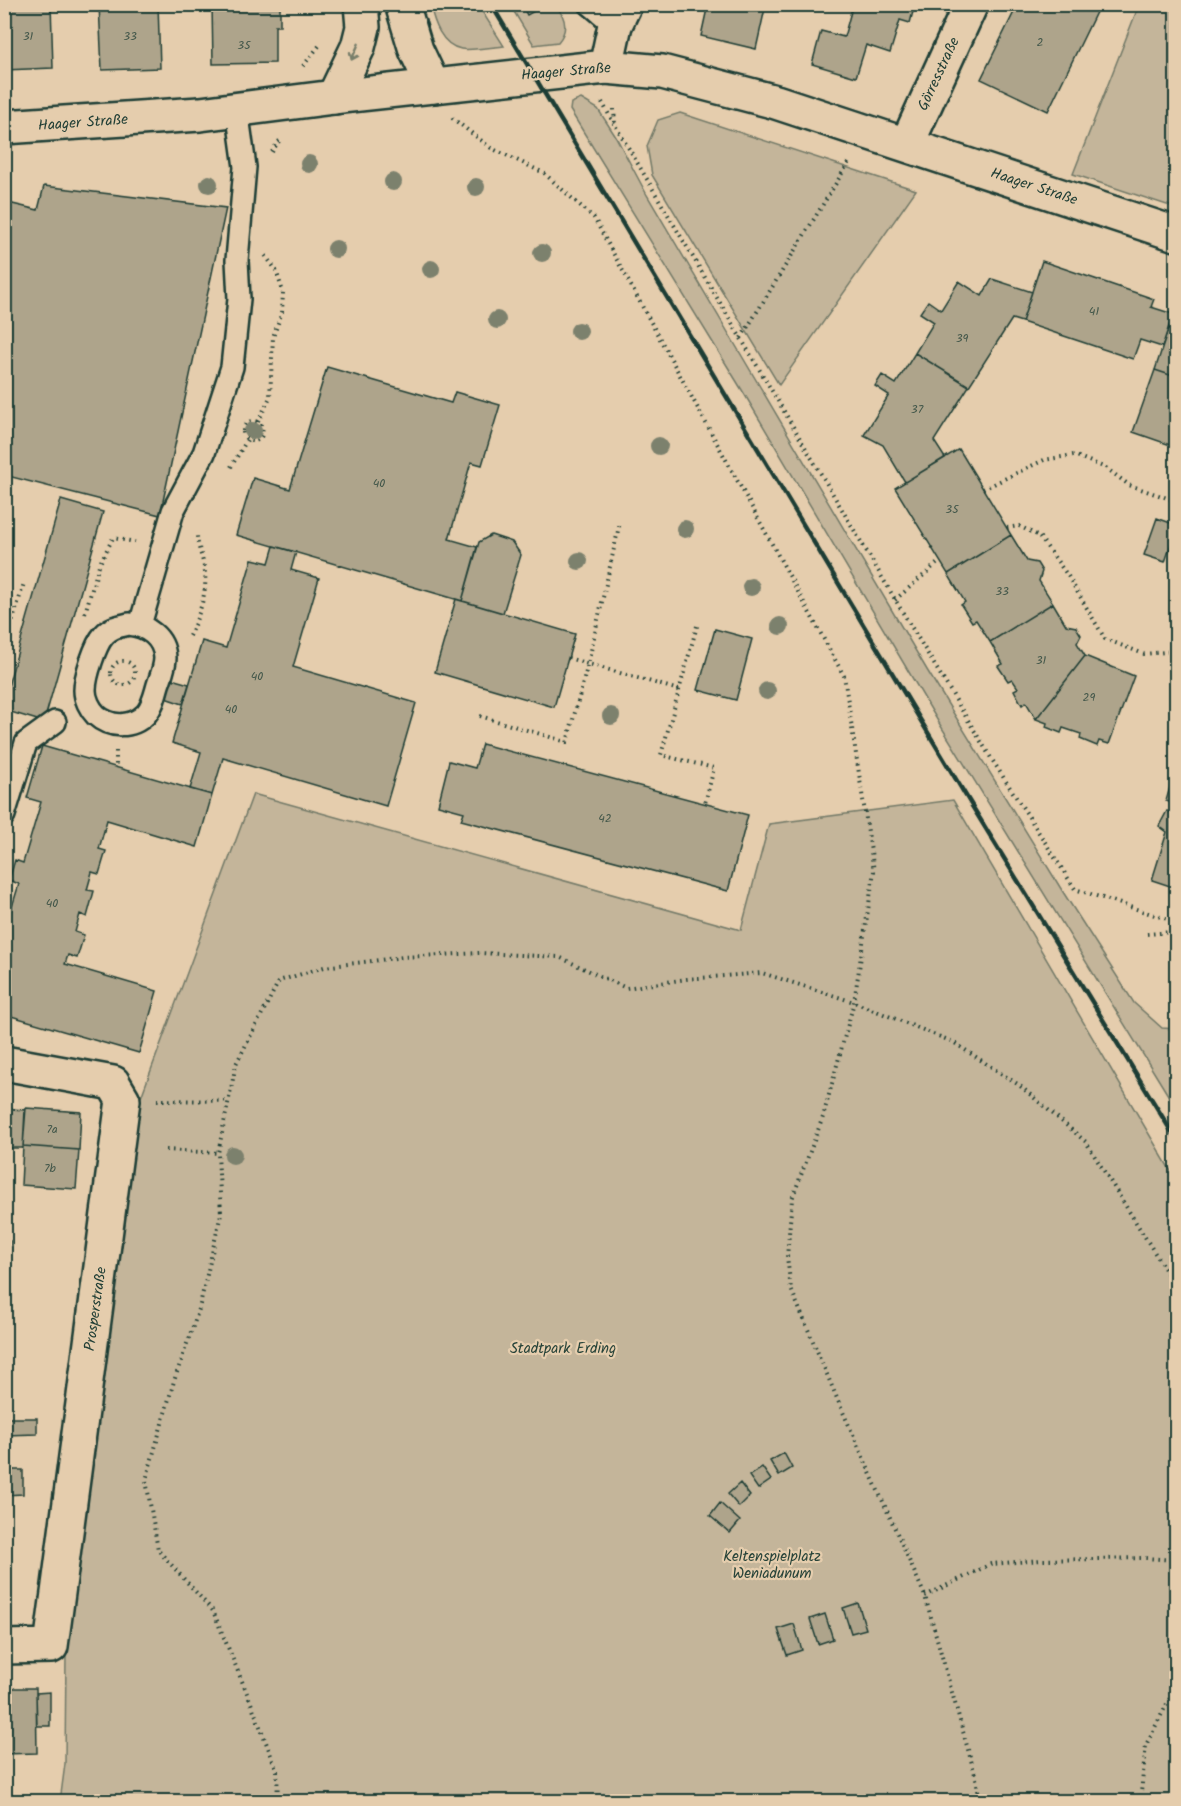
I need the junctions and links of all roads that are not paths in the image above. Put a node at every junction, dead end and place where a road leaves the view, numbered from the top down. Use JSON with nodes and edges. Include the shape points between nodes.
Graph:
{"nodes":[{"id":1,"x":361,"y":4,"type":"edge"},
{"id":2,"x":402,"y":4,"type":"edge"},
{"id":3,"x":590,"y":4,"type":"edge"},
{"id":4,"x":971,"y":4,"type":"edge"},
{"id":5,"x":620,"y":15,"type":"edge"},
{"id":6,"x":606,"y":67,"type":"junction"},
{"id":7,"x":334,"y":97,"type":"junction"},
{"id":8,"x":440,"y":100,"type":"junction"},
{"id":9,"x":237,"y":109,"type":"junction"},
{"id":10,"x":4,"y":128,"type":"edge"},
{"id":11,"x":907,"y":144,"type":"junction"},
{"id":12,"x":1176,"y":234,"type":"edge"},
{"id":13,"x":140,"y":625,"type":"junction"},
{"id":14,"x":55,"y":722,"type":"dead end"},
{"id":15,"x":4,"y":815,"type":"edge"},
{"id":16,"x":4,"y":1063,"type":"edge"},
{"id":17,"x":4,"y":1647,"type":"edge"}],
"edges":[{"from":1,"to":7,"type":"street","one_way":true,"via":[[363,27],[358,47]]},
{"from":2,"to":8,"type":"street","via":[[416,50]]},
{"from":3,"to":5,"type":"lane"},
{"from":4,"to":11,"type":"street","name":"Görresstraße"},
{"from":5,"to":6,"type":"street"},
{"from":6,"to":8,"type":"street","name":"Haager Straße"},
{"from":6,"to":11,"type":"street","name":"Haager Straße","via":[[662,72],[776,102]]},
{"from":7,"to":8,"type":"street","name":"Haager Straße"},
{"from":7,"to":9,"type":"street","name":"Haager Straße"},
{"from":9,"to":10,"type":"street","name":"Haager Straße"},
{"from":9,"to":13,"type":"lane","via":[[245,167],[232,367],[204,453],[173,511]]},
{"from":11,"to":12,"type":"street","name":"Haager Straße"},
{"from":13,"to":13,"type":"lane","via":[[154,633],[161,643],[163,672],[146,714],[134,722],[108,723],[88,704],[85,691],[97,646],[115,626]]},
{"from":14,"to":15,"type":"lane","via":[[26,743]]},
{"from":16,"to":17,"type":"street","name":"Prosperstraße","via":[[113,1083],[123,1100],[51,1646]]}]}
